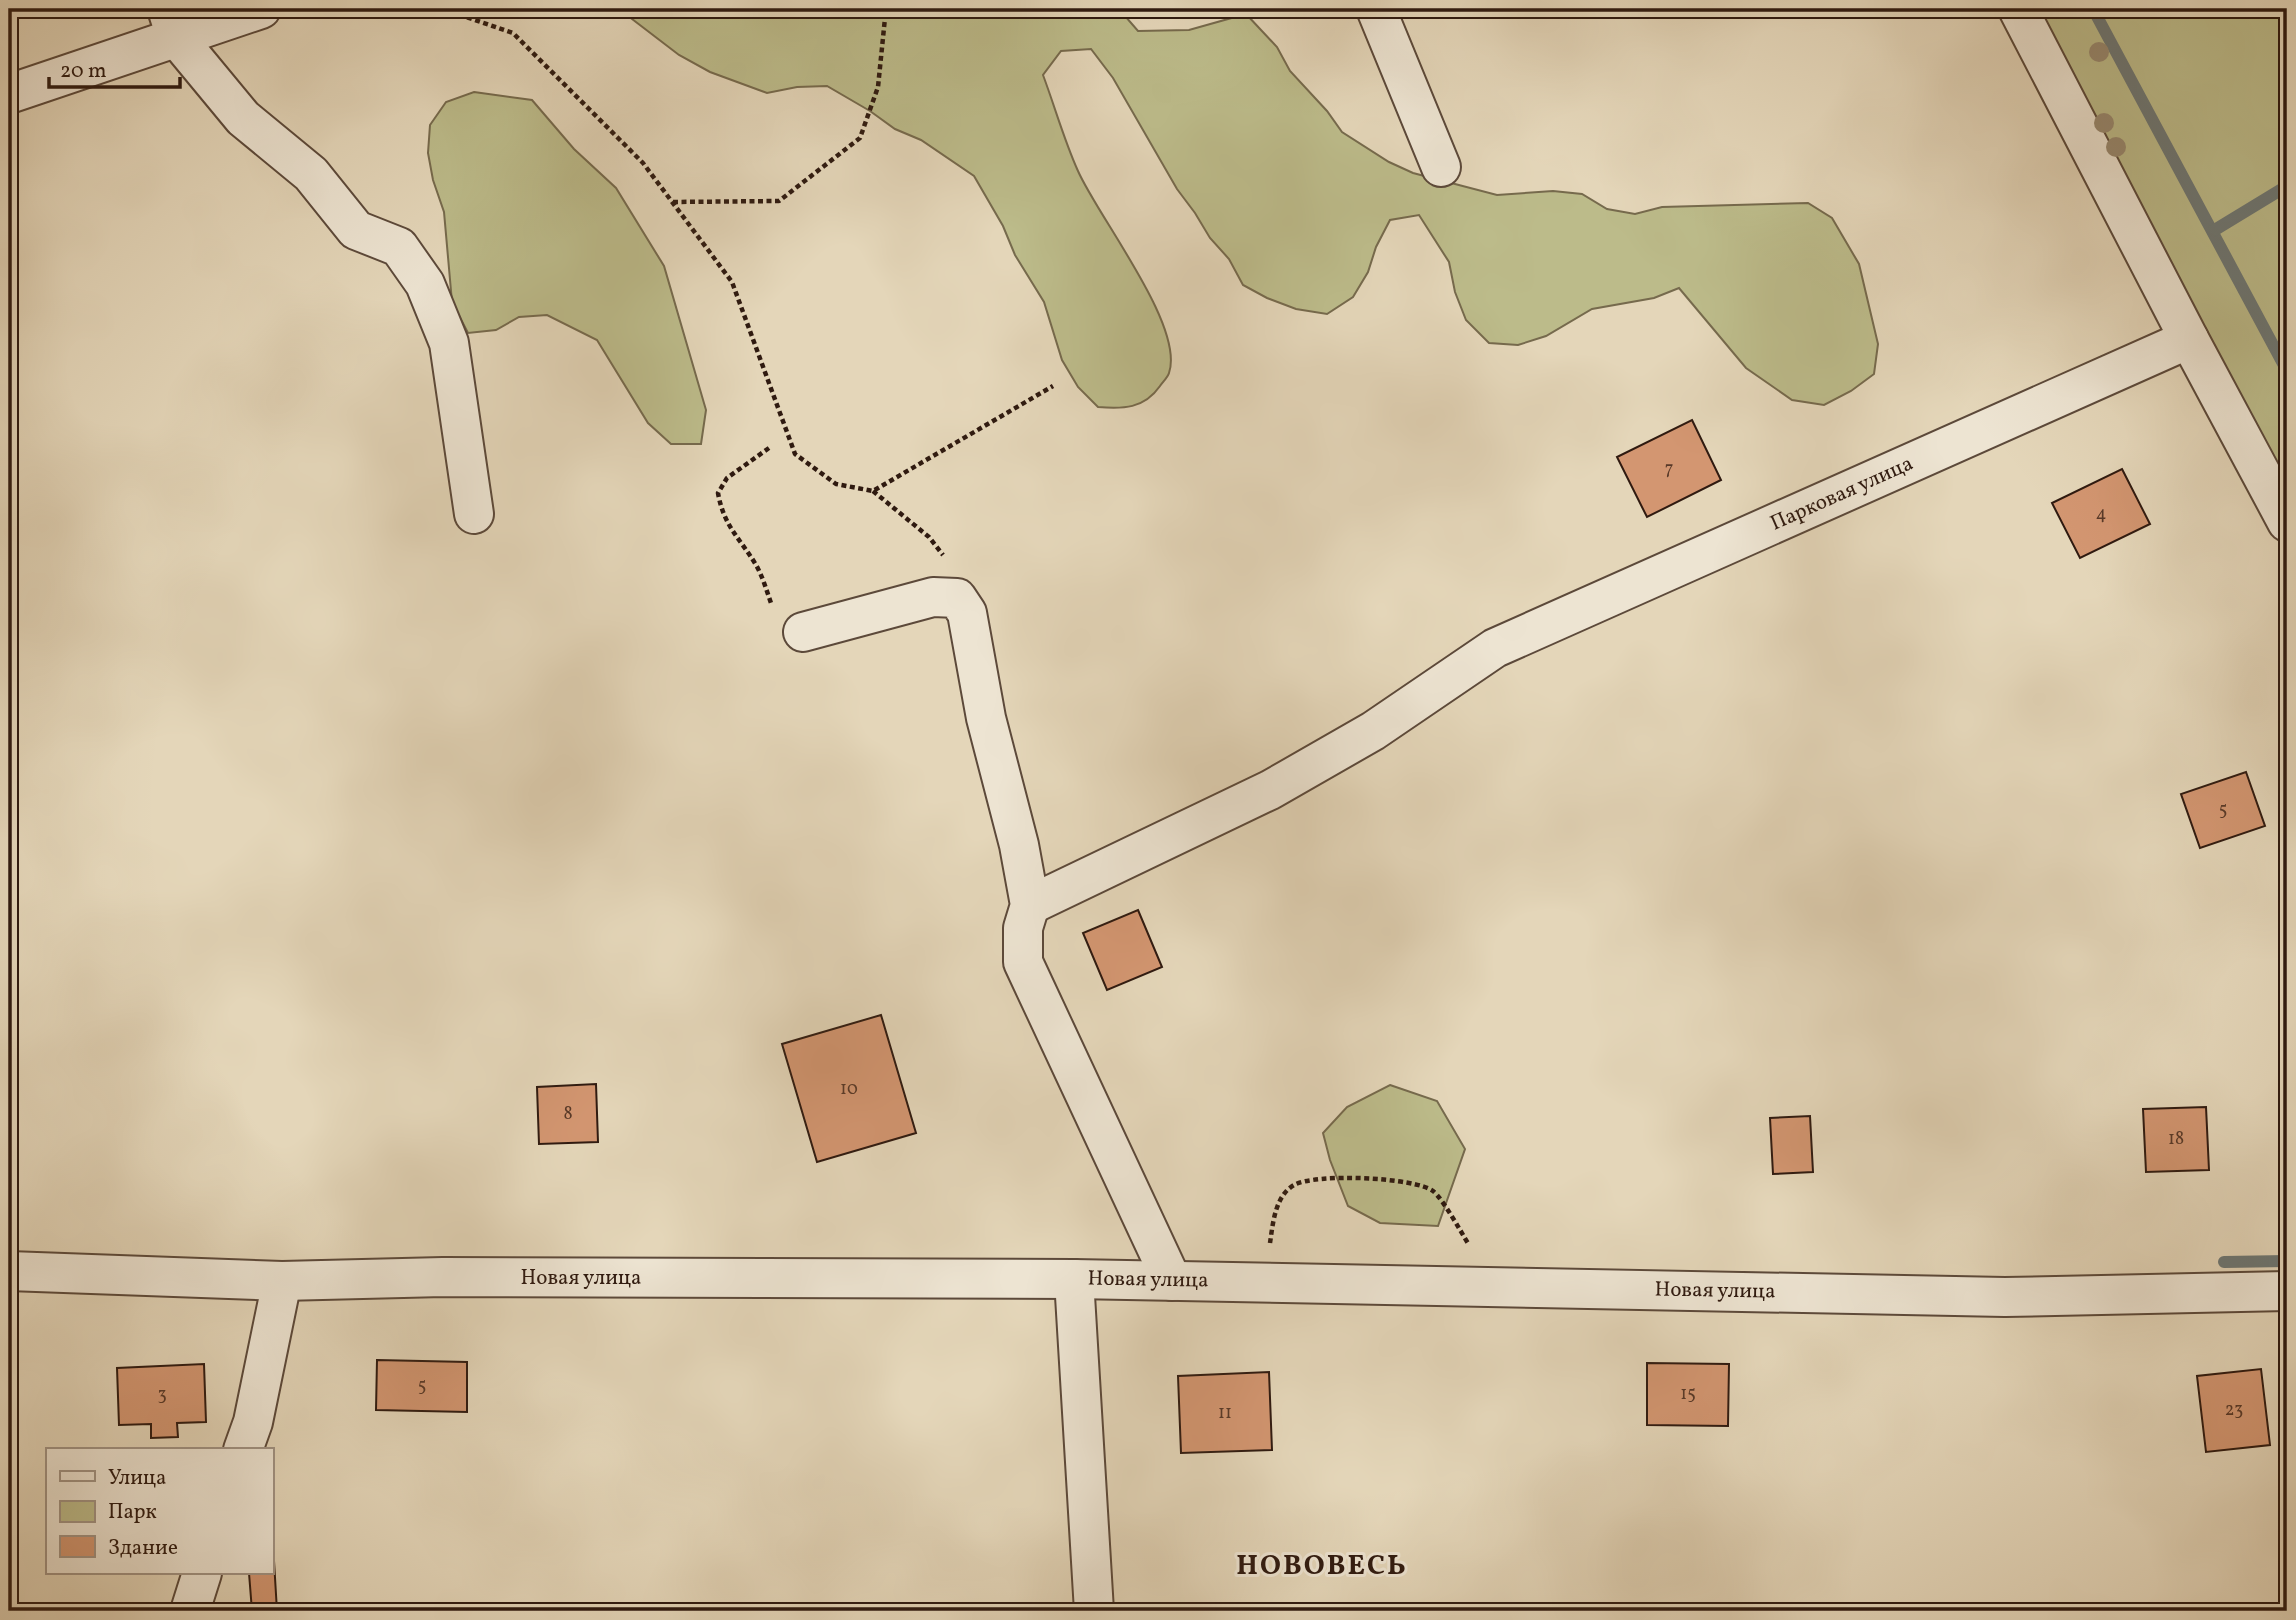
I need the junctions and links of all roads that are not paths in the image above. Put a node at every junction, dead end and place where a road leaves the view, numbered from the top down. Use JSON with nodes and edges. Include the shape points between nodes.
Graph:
{"nodes":[{"id":1,"x":261,"y":9,"type":"edge"},
{"id":2,"x":1376,"y":9,"type":"edge"},
{"id":3,"x":2018,"y":9,"type":"edge"},
{"id":4,"x":172,"y":23,"type":"edge"},
{"id":5,"x":9,"y":94,"type":"edge"},
{"id":6,"x":1441,"y":167,"type":"dead end"},
{"id":7,"x":2189,"y":339,"type":"junction"},
{"id":8,"x":474,"y":514,"type":"dead end"},
{"id":9,"x":2287,"y":522,"type":"edge"},
{"id":10,"x":803,"y":632,"type":"road end"},
{"id":11,"x":1030,"y":905,"type":"junction"},
{"id":12,"x":9,"y":1271,"type":"edge"},
{"id":13,"x":1074,"y":1279,"type":"junction"},
{"id":14,"x":282,"y":1281,"type":"junction"},
{"id":15,"x":1172,"y":1281,"type":"junction"},
{"id":16,"x":2287,"y":1291,"type":"edge"},
{"id":17,"x":244,"y":1448,"type":"edge"},
{"id":18,"x":202,"y":1574,"type":"edge"},
{"id":19,"x":190,"y":1611,"type":"edge"},
{"id":20,"x":1094,"y":1611,"type":"edge"}],
"edges":[{"from":1,"to":4,"type":"street"},
{"from":2,"to":6,"type":"street"},
{"from":3,"to":7,"type":"street"},
{"from":4,"to":5,"type":"street"},
{"from":4,"to":8,"type":"street","via":[[243,118],[311,174],[356,230],[398,247],[425,284],[449,343]]},
{"from":7,"to":9,"type":"street"},
{"from":7,"to":11,"type":"street","name":"Парковая улица","via":[[1495,648],[1373,731],[1270,790]]},
{"from":10,"to":11,"type":"street","via":[[933,597],[957,598],[967,613],[986,718]]},
{"from":11,"to":15,"type":"street","via":[[1023,928],[1024,962]]},
{"from":12,"to":14,"type":"street","name":"Новая улица"},
{"from":13,"to":14,"type":"street","name":"Новая улица","via":[[443,1277]]},
{"from":13,"to":15,"type":"street","name":"Новая улица"},
{"from":13,"to":20,"type":"street"},
{"from":14,"to":17,"type":"street"},
{"from":15,"to":16,"type":"street","name":"Новая улица","via":[[2005,1297]]},
{"from":18,"to":19,"type":"street"}]}
